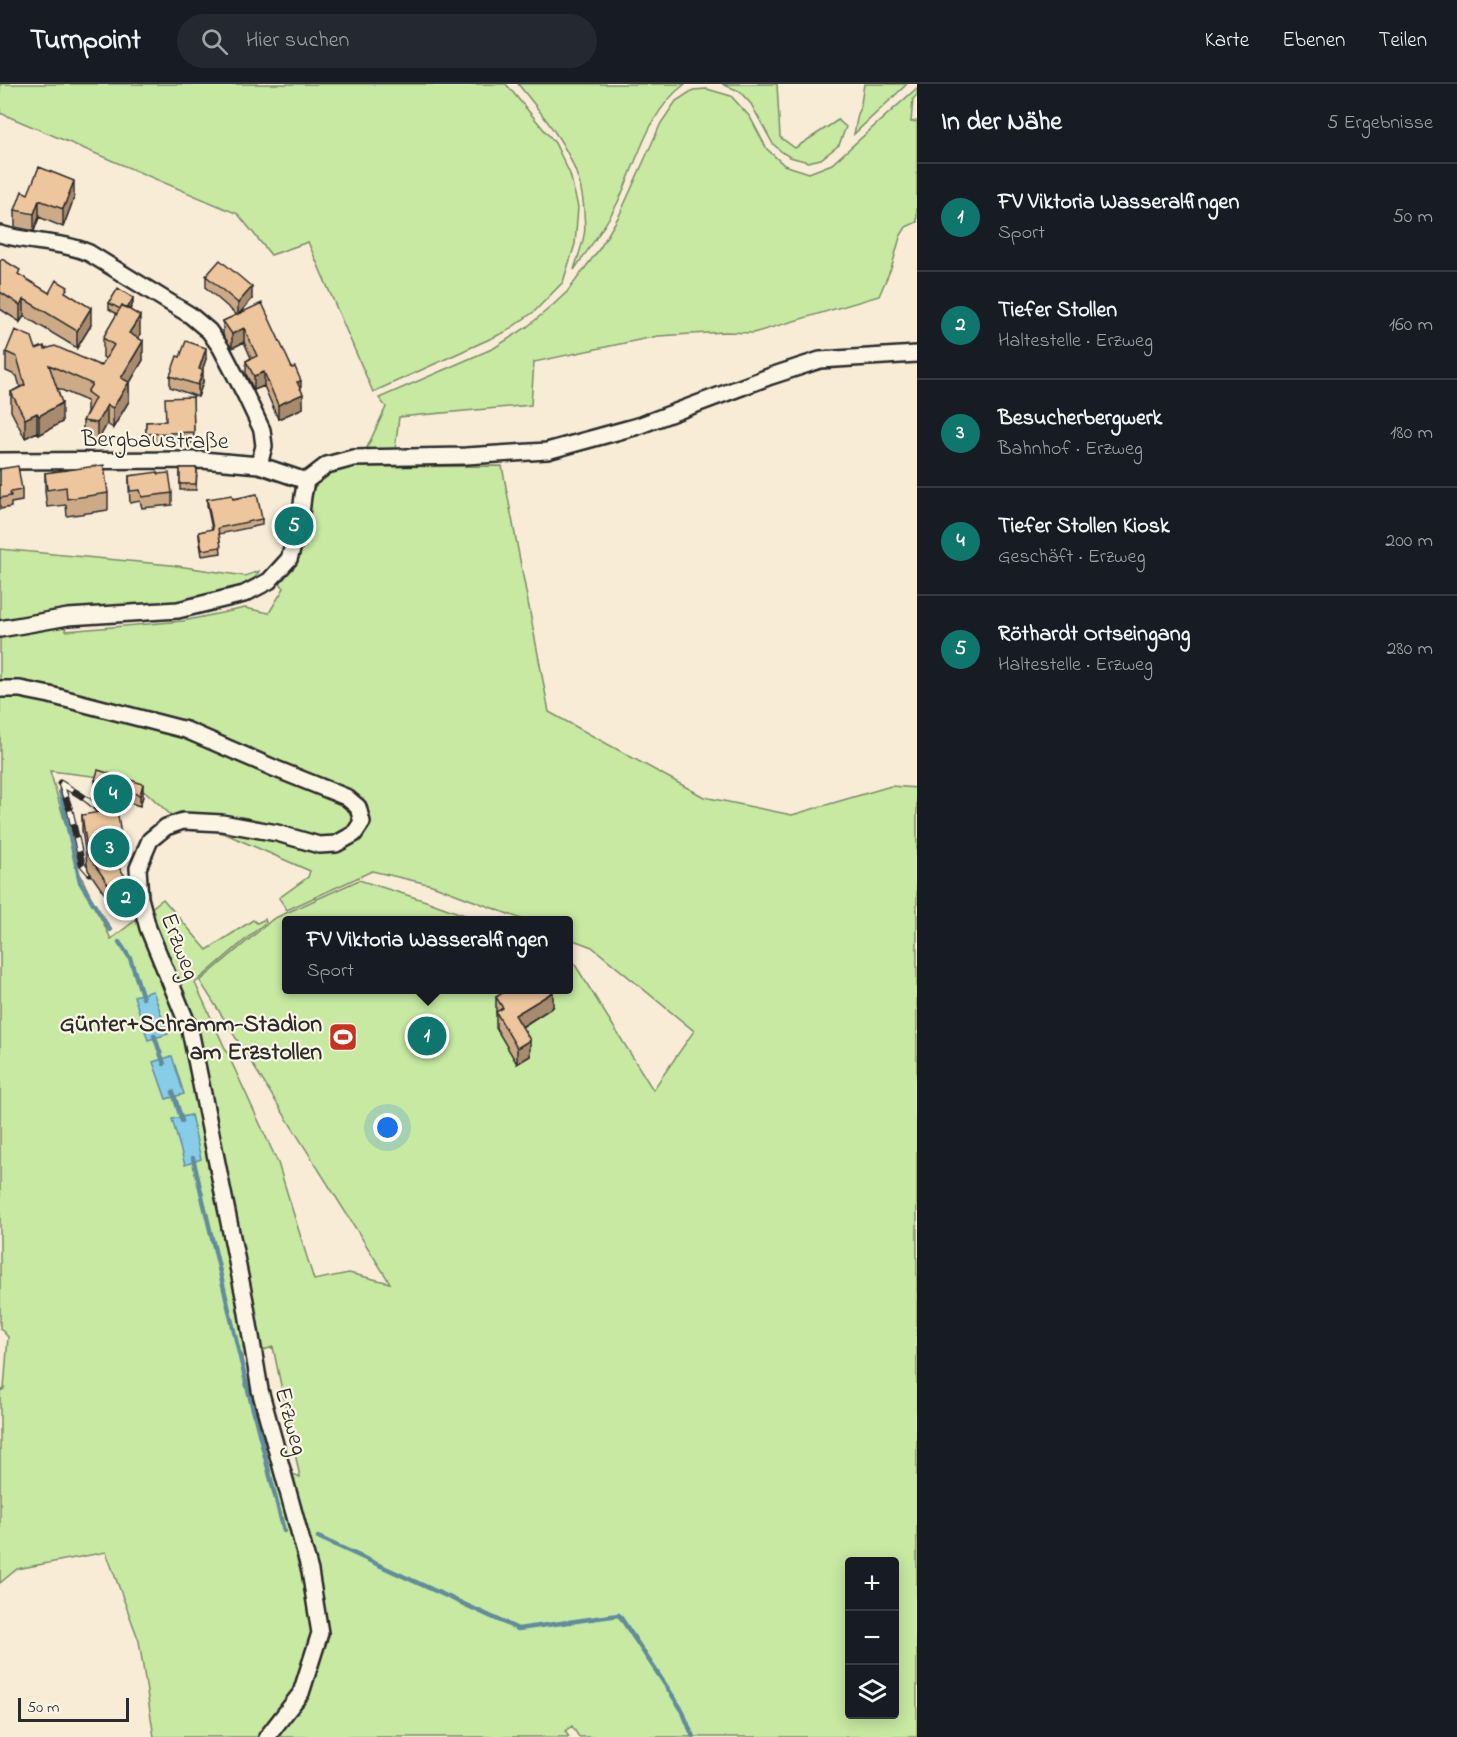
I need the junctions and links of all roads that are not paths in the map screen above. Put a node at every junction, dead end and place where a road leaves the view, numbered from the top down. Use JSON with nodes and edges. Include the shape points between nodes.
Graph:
{"nodes":[{"id":1,"x":0,"y":234,"type":"edge"},
{"id":2,"x":917,"y":354,"type":"edge"},
{"id":3,"x":0,"y":460,"type":"edge"},
{"id":4,"x":259,"y":465,"type":"junction"},
{"id":5,"x":306,"y":481,"type":"junction"},
{"id":6,"x":0,"y":629,"type":"edge"},
{"id":7,"x":0,"y":689,"type":"edge"},
{"id":8,"x":267,"y":1737,"type":"edge"}],
"edges":[{"from":1,"to":4,"type":"street","via":[[17,240],[76,247],[89,253],[190,315],[209,331],[262,430],[264,446]]},
{"from":2,"to":5,"type":"street","via":[[820,360],[638,426],[547,451],[353,458],[327,465]]},
{"from":3,"to":4,"type":"street","name":"Bergbaustraße","via":[[202,460]]},
{"from":4,"to":5,"type":"street","name":"Bergbaustraße"},
{"from":5,"to":6,"type":"street","via":[[300,523],[289,559],[269,581],[244,594],[178,610],[68,617]]},
{"from":7,"to":8,"type":"street","name":"Erzweg","via":[[50,695],[186,730],[346,797],[358,807],[362,822],[354,834],[336,844],[319,845],[222,823],[183,821],[166,827],[150,840],[138,868],[148,928],[190,1030],[260,1390],[310,1571],[320,1633],[301,1693]]}]}
